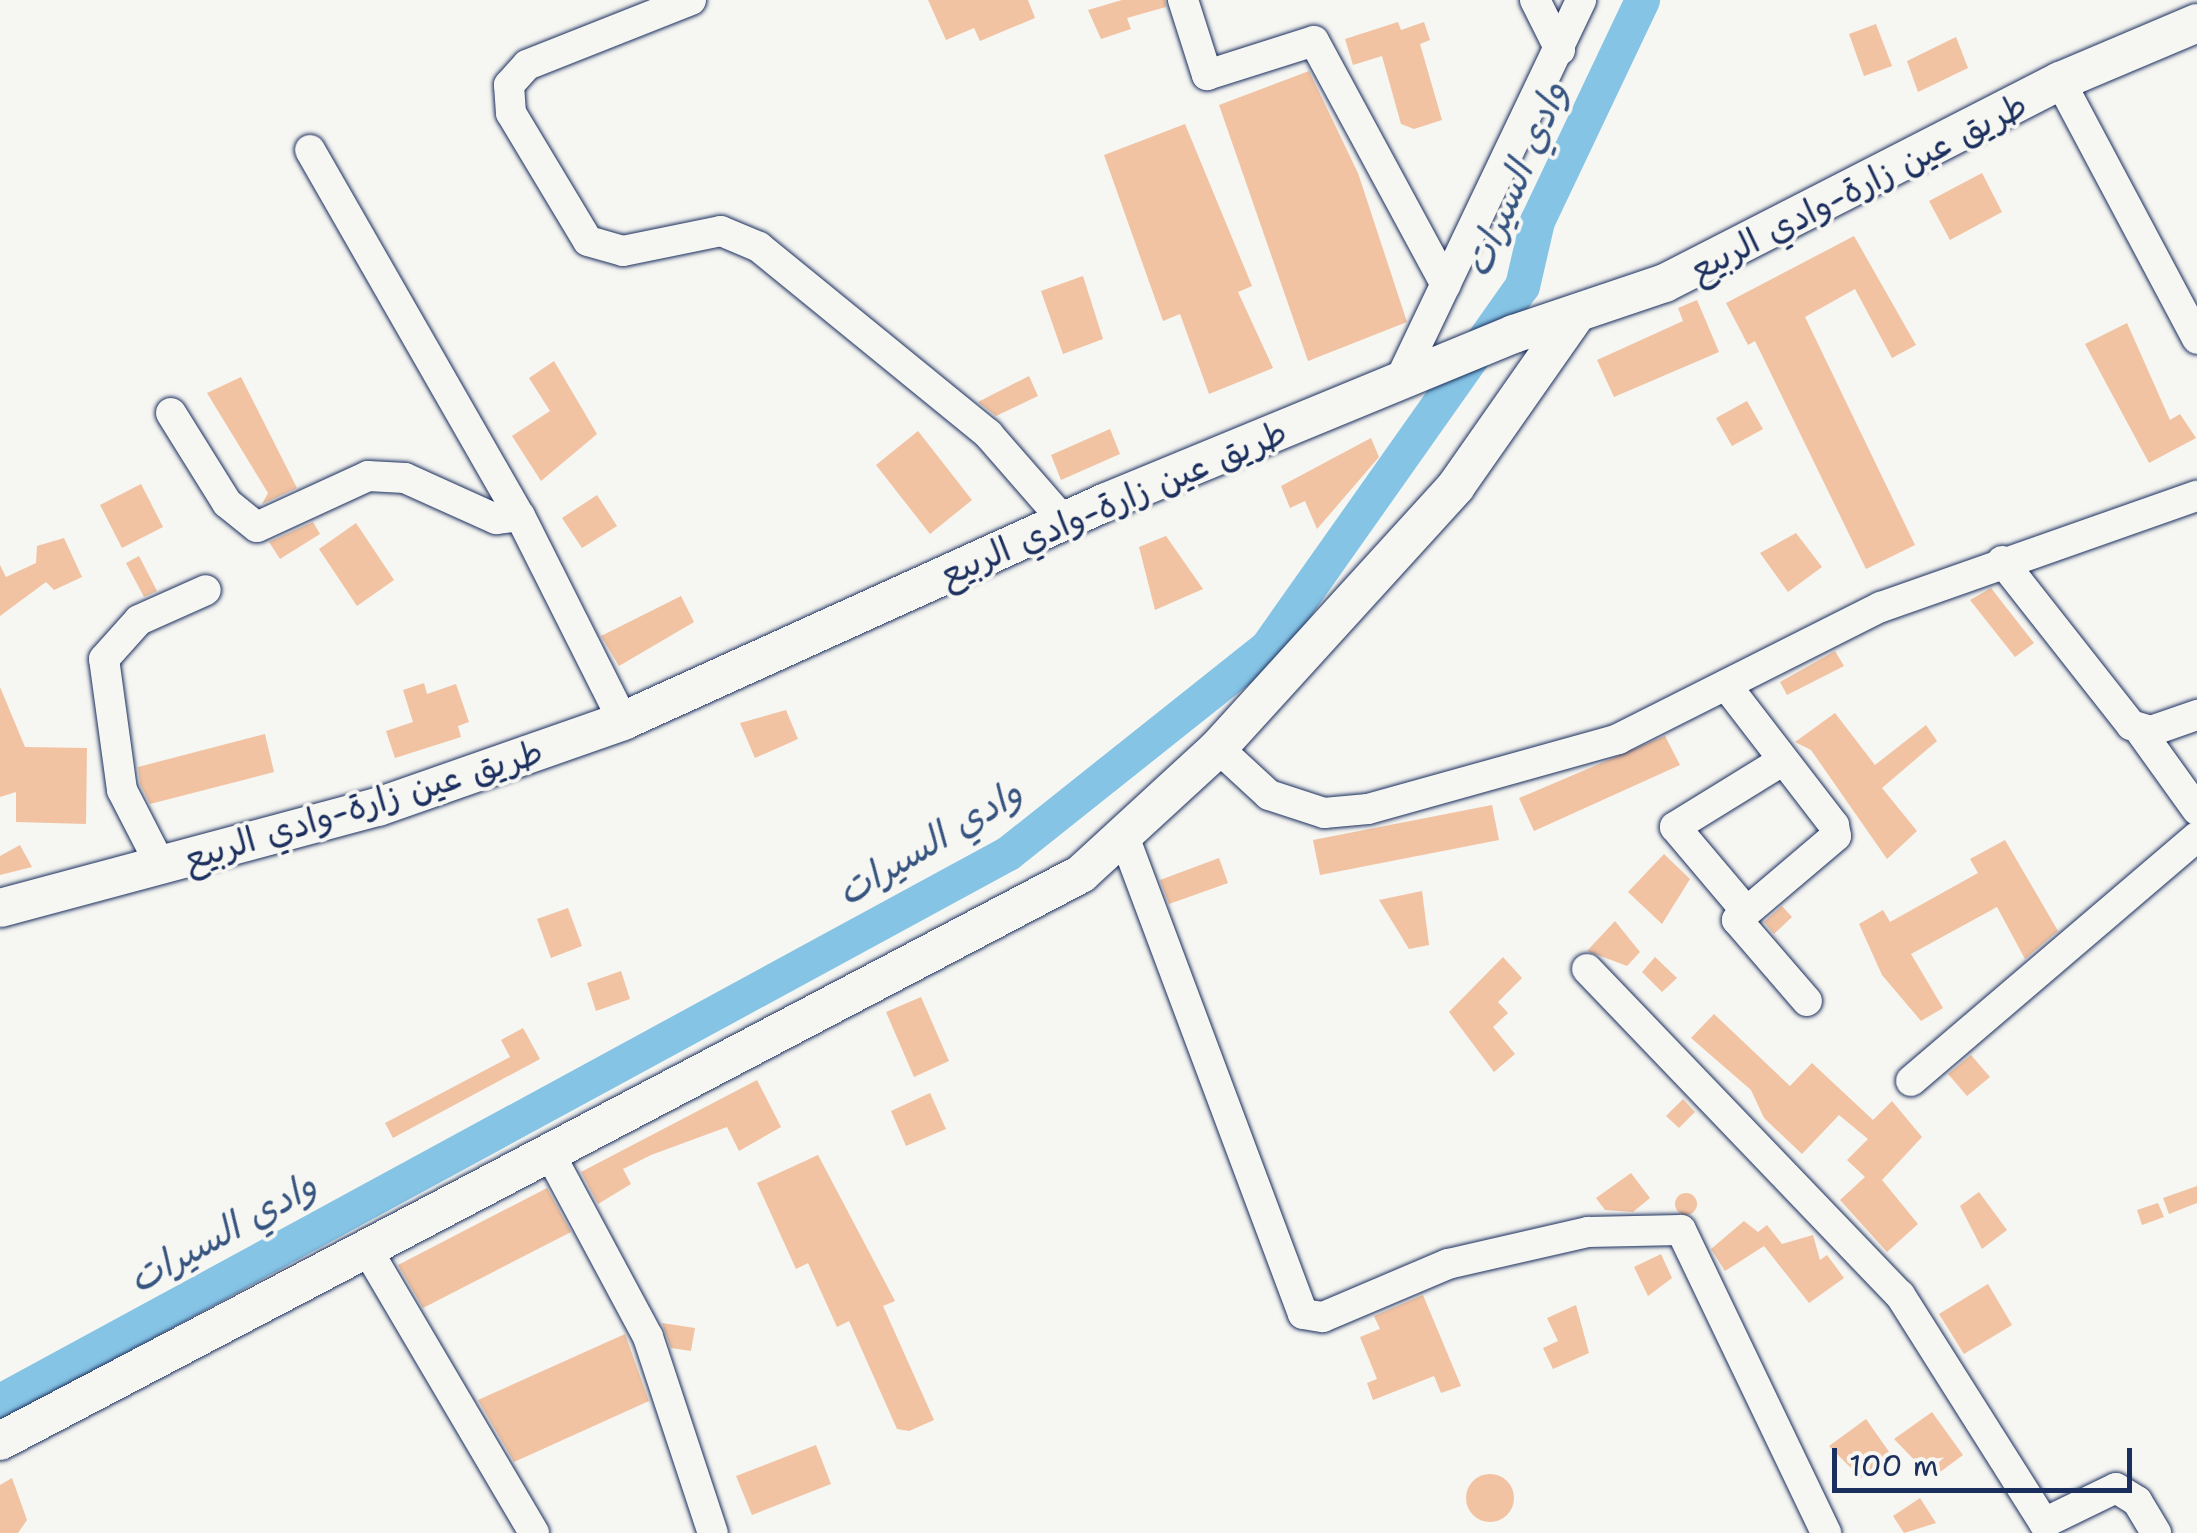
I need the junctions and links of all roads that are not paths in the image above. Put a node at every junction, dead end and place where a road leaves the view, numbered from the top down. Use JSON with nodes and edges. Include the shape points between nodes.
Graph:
{"nodes":[{"id":1,"x":691,"y":0,"type":"edge"},
{"id":2,"x":1183,"y":0,"type":"edge"},
{"id":3,"x":1535,"y":0,"type":"edge"},
{"id":4,"x":1582,"y":0,"type":"edge"},
{"id":5,"x":639,"y":11,"type":"edge"},
{"id":6,"x":2197,"y":23,"type":"edge"},
{"id":7,"x":1560,"y":50,"type":"junction"},
{"id":8,"x":2060,"y":82,"type":"junction"},
{"id":9,"x":310,"y":150,"type":"dead end"},
{"id":10,"x":1446,"y":285,"type":"junction"},
{"id":11,"x":1572,"y":319,"type":"junction"},
{"id":12,"x":2197,"y":340,"type":"edge"},
{"id":13,"x":1399,"y":382,"type":"junction"},
{"id":14,"x":171,"y":413,"type":"dead end"},
{"id":15,"x":2197,"y":496,"type":"edge"},
{"id":16,"x":520,"y":516,"type":"junction"},
{"id":17,"x":1064,"y":521,"type":"junction"},
{"id":18,"x":2002,"y":562,"type":"junction"},
{"id":19,"x":206,"y":590,"type":"dead end"},
{"id":20,"x":1726,"y":685,"type":"junction"},
{"id":21,"x":2197,"y":715,"type":"edge"},
{"id":22,"x":623,"y":721,"type":"junction"},
{"id":23,"x":2141,"y":732,"type":"junction"},
{"id":24,"x":1218,"y":748,"type":"junction"},
{"id":25,"x":1782,"y":761,"type":"junction"},
{"id":26,"x":2197,"y":810,"type":"edge"},
{"id":27,"x":2197,"y":837,"type":"edge"},
{"id":28,"x":1125,"y":839,"type":"junction"},
{"id":29,"x":161,"y":866,"type":"junction"},
{"id":30,"x":0,"y":908,"type":"edge"},
{"id":31,"x":1746,"y":911,"type":"junction"},
{"id":32,"x":1587,"y":969,"type":"dead end"},
{"id":33,"x":1807,"y":1001,"type":"dead end"},
{"id":34,"x":1911,"y":1081,"type":"dead end"},
{"id":35,"x":551,"y":1156,"type":"junction"},
{"id":36,"x":368,"y":1251,"type":"junction"},
{"id":37,"x":0,"y":1441,"type":"edge"},
{"id":38,"x":2036,"y":1528,"type":"edge"},
{"id":39,"x":534,"y":1533,"type":"edge"},
{"id":40,"x":713,"y":1533,"type":"edge"},
{"id":41,"x":1826,"y":1533,"type":"edge"},
{"id":42,"x":2156,"y":1533,"type":"edge"}],
"edges":[{"from":1,"to":5,"type":"street"},
{"from":2,"to":10,"type":"street","via":[[1207,75],[1314,41]]},
{"from":3,"to":7,"type":"street"},
{"from":4,"to":7,"type":"street"},
{"from":5,"to":17,"type":"street","via":[[527,66],[509,85],[511,113],[594,249],[721,231],[759,247],[988,434]]},
{"from":6,"to":8,"type":"main road","name":"طريق عين زارة-وادي الربيع"},
{"from":7,"to":10,"type":"street"},
{"from":8,"to":11,"type":"main road","name":"طريق عين زارة-وادي الربيع","via":[[1770,232]]},
{"from":8,"to":12,"type":"street"},
{"from":9,"to":16,"type":"street"},
{"from":10,"to":13,"type":"street"},
{"from":11,"to":13,"type":"main road","name":"طريق عين زارة-وادي الربيع","via":[[1514,334]]},
{"from":11,"to":24,"type":"main road","via":[[1456,486]]},
{"from":13,"to":17,"type":"main road","name":"طريق عين زارة-وادي الربيع"},
{"from":14,"to":16,"type":"street","via":[[227,503],[257,528],[368,476],[406,478],[496,519]]},
{"from":15,"to":18,"type":"street"},
{"from":16,"to":22,"type":"street"},
{"from":17,"to":22,"type":"main road","name":"طريق عين زارة-وادي الربيع"},
{"from":18,"to":20,"type":"street","via":[[1881,607]]},
{"from":18,"to":23,"type":"street"},
{"from":19,"to":29,"type":"street","via":[[139,620],[104,659],[122,790]]},
{"from":20,"to":24,"type":"street","via":[[1618,739],[1368,809],[1324,812],[1269,795]]},
{"from":20,"to":25,"type":"street"},
{"from":21,"to":23,"type":"street"},
{"from":22,"to":29,"type":"main road","name":"طريق عين زارة-وادي الربيع","via":[[506,768]]},
{"from":23,"to":26,"type":"street"},
{"from":24,"to":28,"type":"main road"},
{"from":25,"to":31,"type":"street","via":[[1836,836]]},
{"from":25,"to":31,"type":"street","via":[[1675,826]]},
{"from":27,"to":34,"type":"street"},
{"from":28,"to":35,"type":"main road","via":[[1044,898]]},
{"from":28,"to":41,"type":"street","via":[[1303,1314],[1323,1317],[1448,1264],[1588,1232],[1681,1230]]},
{"from":29,"to":30,"type":"main road","name":"طريق عين زارة-وادي الربيع"},
{"from":31,"to":33,"type":"street","via":[[1737,920],[1743,933]]},
{"from":32,"to":38,"type":"street","via":[[1900,1295]]},
{"from":35,"to":36,"type":"main road"},
{"from":35,"to":40,"type":"street","via":[[648,1336]]},
{"from":36,"to":37,"type":"main road"},
{"from":36,"to":39,"type":"street"},
{"from":38,"to":42,"type":"street","via":[[2116,1488],[2137,1500]]}]}
